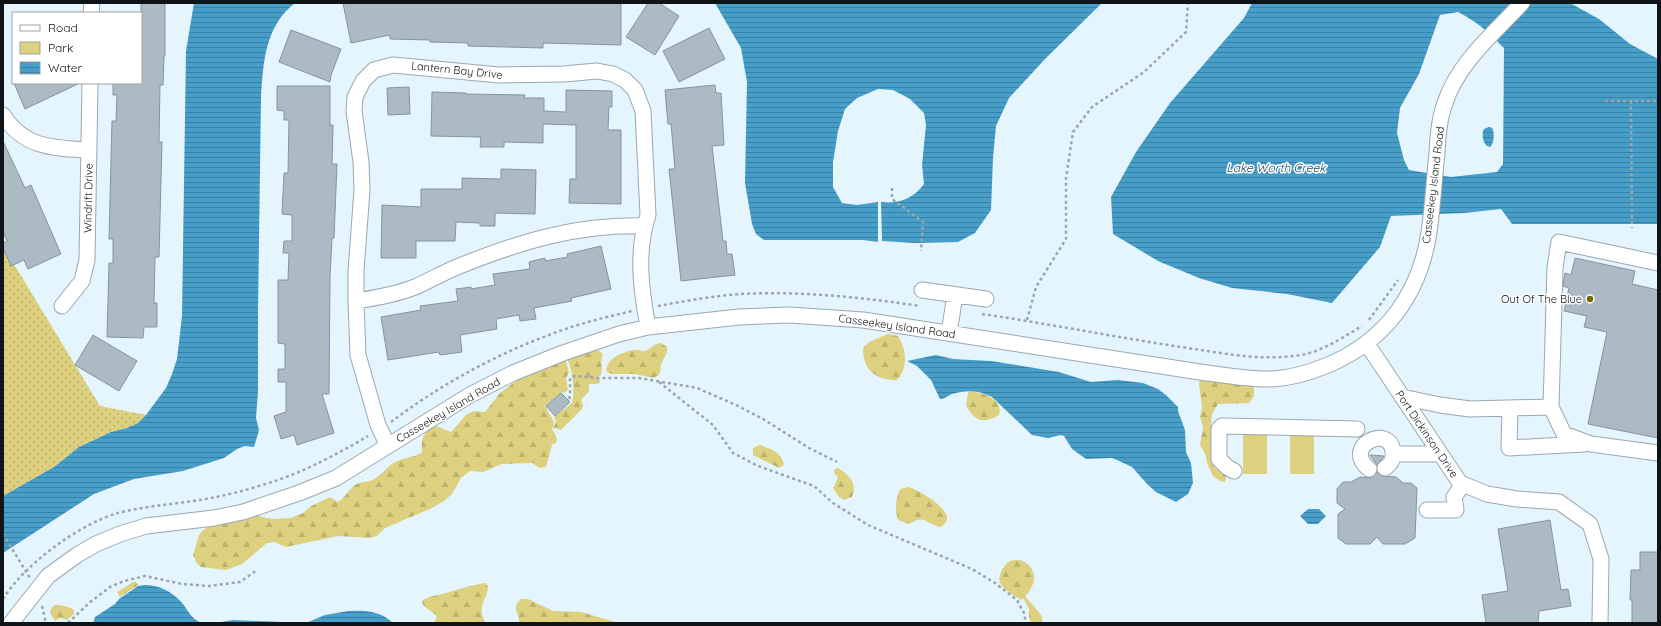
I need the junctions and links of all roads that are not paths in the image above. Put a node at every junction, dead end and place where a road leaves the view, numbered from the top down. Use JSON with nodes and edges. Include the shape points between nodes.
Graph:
{"nodes":[{"id":1,"x":1522,"y":3,"type":"edge"},
{"id":2,"x":90,"y":84,"type":"edge"},
{"id":3,"x":3,"y":115,"type":"edge"},
{"id":4,"x":88,"y":150,"type":"junction"},
{"id":5,"x":645,"y":226,"type":"junction"},
{"id":6,"x":1658,"y":263,"type":"edge"},
{"id":7,"x":922,"y":290,"type":"dead end"},
{"id":8,"x":956,"y":295,"type":"junction"},
{"id":9,"x":986,"y":299,"type":"dead end"},
{"id":10,"x":356,"y":301,"type":"junction"},
{"id":11,"x":62,"y":306,"type":"dead end"},
{"id":12,"x":648,"y":327,"type":"junction"},
{"id":13,"x":949,"y":333,"type":"junction"},
{"id":14,"x":1367,"y":344,"type":"junction"},
{"id":15,"x":1402,"y":397,"type":"junction"},
{"id":16,"x":1551,"y":407,"type":"junction"},
{"id":17,"x":1510,"y":408,"type":"junction"},
{"id":18,"x":1357,"y":429,"type":"dead end"},
{"id":19,"x":1591,"y":444,"type":"junction"},
{"id":20,"x":388,"y":446,"type":"junction"},
{"id":21,"x":1658,"y":453,"type":"edge"},
{"id":22,"x":1394,"y":454,"type":"junction"},
{"id":23,"x":1440,"y":454,"type":"junction"},
{"id":24,"x":1385,"y":468,"type":"dead end"},
{"id":25,"x":1369,"y":469,"type":"dead end"},
{"id":26,"x":1234,"y":471,"type":"dead end"},
{"id":27,"x":1463,"y":484,"type":"junction"},
{"id":28,"x":1427,"y":510,"type":"dead end"},
{"id":29,"x":12,"y":623,"type":"edge"},
{"id":30,"x":1600,"y":623,"type":"edge"}],
"edges":[{"from":1,"to":14,"type":"street","name":"Casseekey Island Road","via":[[1464,65],[1450,88],[1439,127],[1429,232],[1423,259],[1409,294],[1393,319]]},
{"from":2,"to":4,"type":"street","name":"Windrift Drive"},
{"from":3,"to":4,"type":"street","via":[[10,126],[24,138],[42,146]]},
{"from":4,"to":11,"type":"street","name":"Windrift Drive","via":[[87,260],[82,281]]},
{"from":5,"to":10,"type":"street","via":[[584,228],[547,235],[461,265],[414,287]]},
{"from":5,"to":10,"type":"street","name":"Lantern Bay Drive","via":[[648,215],[643,111],[635,90],[625,80],[613,74],[597,71],[499,75],[393,65],[374,70],[363,81],[355,97],[354,111],[362,190]]},
{"from":5,"to":12,"type":"street","name":"Lantern Bay Drive","via":[[640,268]]},
{"from":6,"to":16,"type":"street","via":[[1558,242]]},
{"from":7,"to":8,"type":"street"},
{"from":8,"to":9,"type":"street"},
{"from":8,"to":13,"type":"street"},
{"from":10,"to":20,"type":"street","name":"Lantern Bay Drive","via":[[358,355],[380,430]]},
{"from":12,"to":13,"type":"street","name":"Casseekey Island Road","via":[[740,317],[790,315],[863,320]]},
{"from":12,"to":20,"type":"street","name":"Casseekey Island Road","via":[[563,353],[513,373],[470,395]]},
{"from":13,"to":14,"type":"street","name":"Casseekey Island Road","via":[[1256,379],[1293,376],[1318,369],[1346,357]]},
{"from":14,"to":15,"type":"street","name":"Port Dickinson Drive"},
{"from":15,"to":17,"type":"street","via":[[1440,406]]},
{"from":15,"to":23,"type":"street","name":"Port Dickinson Drive"},
{"from":16,"to":17,"type":"street"},
{"from":16,"to":19,"type":"street","via":[[1564,434]]},
{"from":17,"to":19,"type":"street","via":[[1509,448]]},
{"from":18,"to":26,"type":"street","via":[[1222,426],[1219,429],[1219,459],[1227,468]]},
{"from":19,"to":21,"type":"street"},
{"from":20,"to":29,"type":"street","name":"Casseekey Island Road","via":[[336,478],[243,512],[146,526],[96,544],[48,576]]},
{"from":22,"to":23,"type":"street"},
{"from":22,"to":24,"type":"street","via":[[1390,464]]},
{"from":22,"to":25,"type":"street","via":[[1386,441],[1376,438],[1370,440],[1363,446],[1361,457]]},
{"from":23,"to":27,"type":"street","name":"Port Dickinson Drive"},
{"from":27,"to":28,"type":"street","via":[[1454,497],[1456,510]]},
{"from":27,"to":30,"type":"street","name":"Port Dickinson Drive","via":[[1487,494],[1559,502],[1590,524],[1601,559]]}]}
